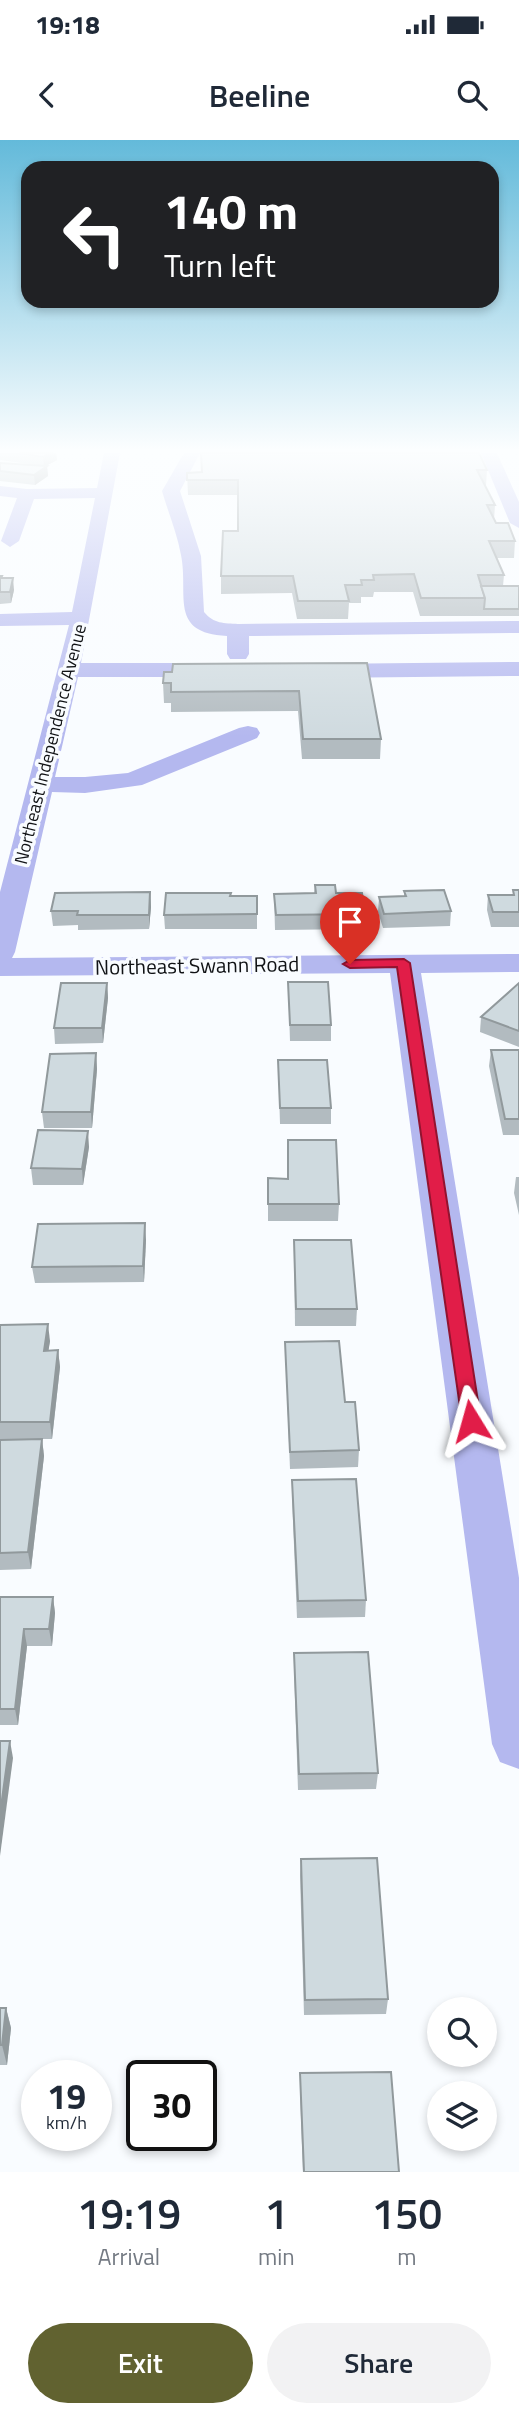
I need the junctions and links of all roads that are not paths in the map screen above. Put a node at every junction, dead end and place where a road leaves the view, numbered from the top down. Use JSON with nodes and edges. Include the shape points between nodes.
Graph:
{"nodes":[{"id":1,"x":93,"y":548,"type":"edge"},
{"id":2,"x":188,"y":548,"type":"edge"},
{"id":3,"x":80,"y":618,"type":"junction"},
{"id":4,"x":0,"y":620,"type":"edge"},
{"id":5,"x":519,"y":627,"type":"edge"},
{"id":6,"x":238,"y":630,"type":"junction"},
{"id":7,"x":519,"y":669,"type":"edge"},
{"id":8,"x":68,"y":670,"type":"junction"},
{"id":9,"x":292,"y":671,"type":"edge"},
{"id":10,"x":248,"y":733,"type":"dead end"},
{"id":11,"x":40,"y":784,"type":"junction"},
{"id":12,"x":0,"y":952,"type":"edge"},
{"id":13,"x":404,"y":963,"type":"junction"},
{"id":14,"x":519,"y":963,"type":"edge"},
{"id":15,"x":0,"y":967,"type":"edge"},
{"id":16,"x":519,"y":1744,"type":"edge"}],
"edges":[{"from":1,"to":3,"type":"street","name":"Northeast Independence Avenue"},
{"from":2,"to":6,"type":"street","via":[[194,614],[215,629]]},
{"from":3,"to":4,"type":"street"},
{"from":3,"to":8,"type":"street","name":"Northeast Independence Avenue"},
{"from":5,"to":6,"type":"street"},
{"from":6,"to":8,"type":"street","via":[[244,671]]},
{"from":7,"to":9,"type":"street"},
{"from":8,"to":11,"type":"street","name":"Northeast Independence Avenue"},
{"from":10,"to":11,"type":"street","via":[[133,780]]},
{"from":11,"to":12,"type":"street","name":"Northeast Independence Avenue"},
{"from":13,"to":14,"type":"street","name":"Northeast Swann Road"},
{"from":13,"to":15,"type":"street","name":"Northeast Swann Road"},
{"from":13,"to":16,"type":"street"}]}
